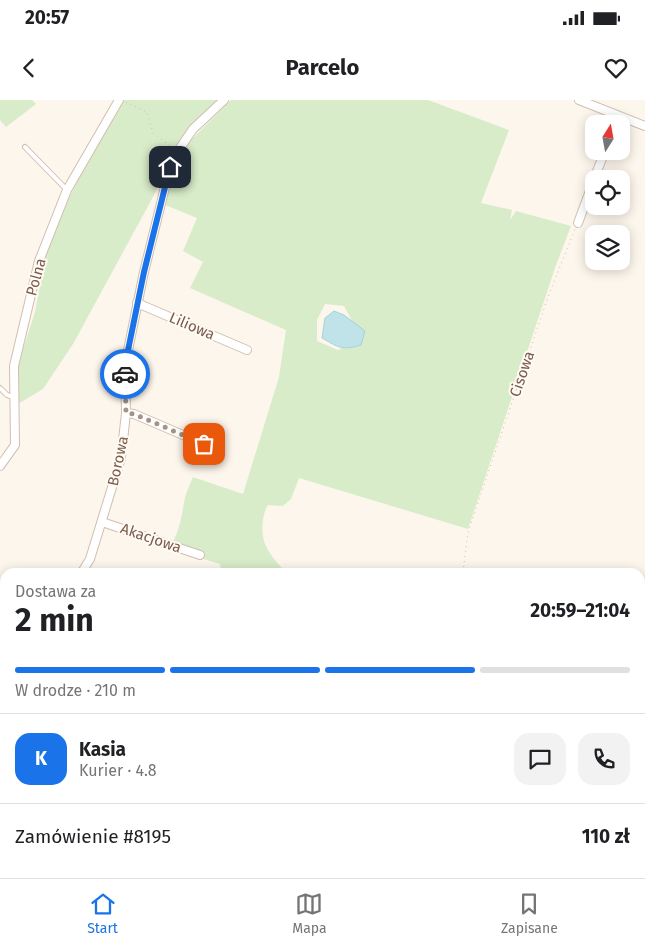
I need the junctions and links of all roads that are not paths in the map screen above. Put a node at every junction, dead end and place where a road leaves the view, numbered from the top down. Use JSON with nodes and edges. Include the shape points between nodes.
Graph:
{"nodes":[{"id":1,"x":224,"y":100,"type":"edge"},
{"id":2,"x":579,"y":100,"type":"edge"},
{"id":3,"x":119,"y":101,"type":"edge"},
{"id":4,"x":618,"y":115,"type":"edge"},
{"id":5,"x":630,"y":120,"type":"edge"},
{"id":6,"x":645,"y":126,"type":"edge"},
{"id":7,"x":25,"y":147,"type":"dead end"},
{"id":8,"x":67,"y":190,"type":"junction"},
{"id":9,"x":585,"y":204,"type":"edge"},
{"id":10,"x":578,"y":223,"type":"road end"},
{"id":11,"x":137,"y":303,"type":"junction"},
{"id":12,"x":247,"y":350,"type":"dead end"},
{"id":13,"x":0,"y":388,"type":"edge"},
{"id":14,"x":14,"y":397,"type":"junction"},
{"id":15,"x":126,"y":413,"type":"junction"},
{"id":16,"x":204,"y":444,"type":"dead end"},
{"id":17,"x":0,"y":466,"type":"edge"},
{"id":18,"x":102,"y":522,"type":"junction"},
{"id":19,"x":200,"y":555,"type":"dead end"},
{"id":20,"x":84,"y":568,"type":"edge"}],
"edges":[{"from":1,"to":11,"type":"street","name":"Borowa","via":[[193,129],[170,167]]},
{"from":2,"to":4,"type":"street"},
{"from":3,"to":8,"type":"street","name":"Polna"},
{"from":5,"to":6,"type":"street"},
{"from":7,"to":8,"type":"lane"},
{"from":8,"to":14,"type":"street","name":"Polna","via":[[39,261],[17,348]]},
{"from":9,"to":10,"type":"street"},
{"from":11,"to":12,"type":"street","name":"Liliowa"},
{"from":11,"to":15,"type":"street","name":"Borowa","via":[[125,365]]},
{"from":13,"to":14,"type":"lane"},
{"from":14,"to":17,"type":"street","name":"Polna","via":[[15,444]]},
{"from":15,"to":16,"type":"street"},
{"from":15,"to":18,"type":"street","name":"Borowa","via":[[122,458]]},
{"from":18,"to":19,"type":"street","name":"Akacjowa"},
{"from":18,"to":20,"type":"street","name":"Borowa"}]}
